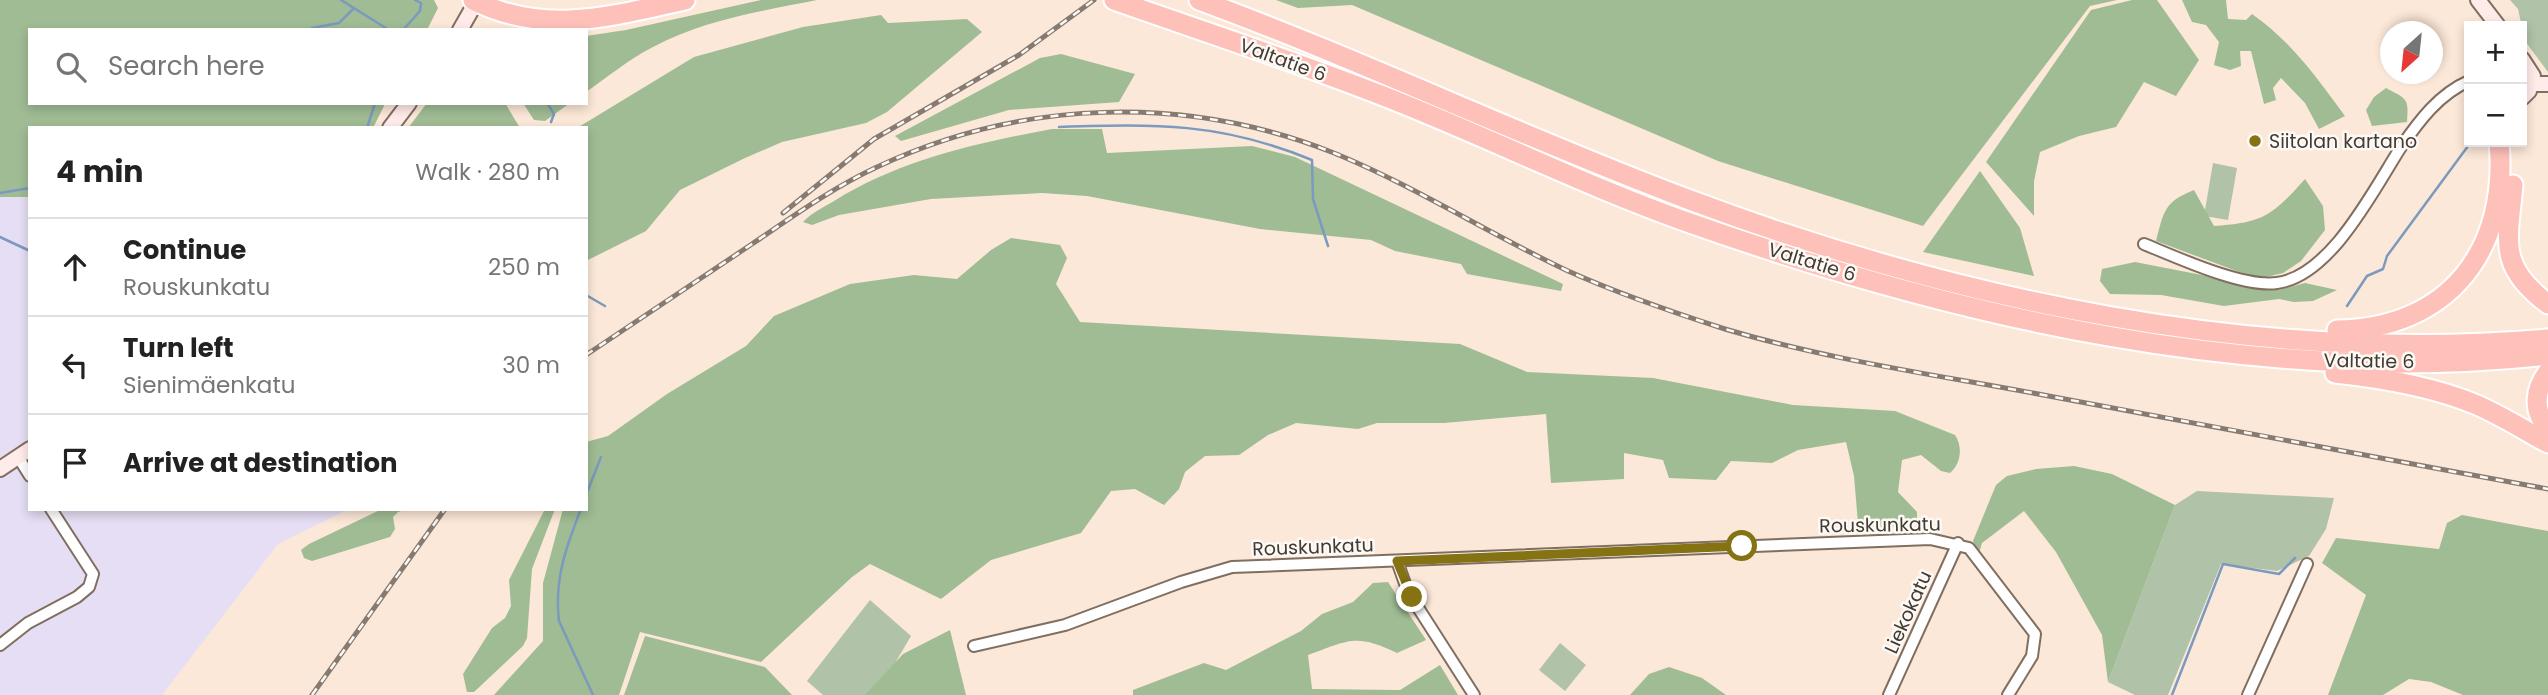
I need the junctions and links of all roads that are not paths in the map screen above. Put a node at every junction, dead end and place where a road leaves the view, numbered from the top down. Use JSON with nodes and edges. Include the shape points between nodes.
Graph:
{"nodes":[{"id":1,"x":685,"y":0,"type":"edge"},
{"id":2,"x":1199,"y":0,"type":"edge"},
{"id":3,"x":2479,"y":0,"type":"edge"},
{"id":4,"x":475,"y":1,"type":"edge"},
{"id":5,"x":1114,"y":1,"type":"edge"},
{"id":6,"x":2494,"y":21,"type":"edge"},
{"id":7,"x":461,"y":28,"type":"edge"},
{"id":8,"x":2527,"y":65,"type":"edge"},
{"id":9,"x":2464,"y":83,"type":"edge"},
{"id":10,"x":2532,"y":84,"type":"junction"},
{"id":11,"x":2548,"y":84,"type":"edge"},
{"id":12,"x":2527,"y":91,"type":"edge"},
{"id":13,"x":407,"y":105,"type":"edge"},
{"id":14,"x":392,"y":126,"type":"edge"},
{"id":15,"x":2500,"y":147,"type":"edge"},
{"id":16,"x":2512,"y":147,"type":"edge"},
{"id":17,"x":2144,"y":244,"type":"dead end"},
{"id":18,"x":2548,"y":304,"type":"edge"},
{"id":19,"x":2113,"y":315,"type":"junction"},
{"id":20,"x":2548,"y":339,"type":"edge"},
{"id":21,"x":2234,"y":352,"type":"junction"},
{"id":22,"x":2548,"y":355,"type":"edge"},
{"id":23,"x":2548,"y":372,"type":"edge"},
{"id":24,"x":2548,"y":427,"type":"edge"},
{"id":25,"x":2548,"y":443,"type":"edge"},
{"id":26,"x":24,"y":453,"type":"edge"},
{"id":27,"x":0,"y":469,"type":"edge"},
{"id":28,"x":52,"y":511,"type":"edge"},
{"id":29,"x":1958,"y":543,"type":"junction"},
{"id":30,"x":1397,"y":561,"type":"junction"},
{"id":31,"x":2307,"y":564,"type":"dead end"},
{"id":32,"x":0,"y":645,"type":"edge"},
{"id":33,"x":974,"y":646,"type":"dead end"},
{"id":34,"x":1474,"y":695,"type":"edge"},
{"id":35,"x":1889,"y":695,"type":"edge"},
{"id":36,"x":2008,"y":695,"type":"edge"},
{"id":37,"x":2248,"y":695,"type":"edge"}],
"edges":[{"from":1,"to":4,"type":"highway","via":[[570,22],[543,22]]},
{"from":2,"to":19,"type":"highway","name":"Valtatie 6","via":[[1329,49],[1691,201],[1880,263]]},
{"from":3,"to":6,"type":"main road"},
{"from":4,"to":7,"type":"main road"},
{"from":5,"to":21,"type":"highway","name":"Valtatie 6","via":[[1396,101],[1586,183],[1784,254],[1874,281],[2071,328],[2155,344]]},
{"from":8,"to":10,"type":"main road"},
{"from":9,"to":17,"type":"street","via":[[2428,111],[2346,231],[2312,268],[2295,277],[2277,283],[2234,276]]},
{"from":10,"to":11,"type":"main road"},
{"from":10,"to":12,"type":"main road"},
{"from":13,"to":14,"type":"main road"},
{"from":15,"to":19,"type":"highway","via":[[2499,204],[2480,256],[2449,292],[2405,318],[2377,327],[2341,330]]},
{"from":16,"to":18,"type":"highway","via":[[2508,251],[2522,283]]},
{"from":19,"to":20,"type":"highway","name":"Valtatie 6","via":[[2305,340]]},
{"from":21,"to":22,"type":"highway","name":"Valtatie 6","via":[[2366,362]]},
{"from":21,"to":25,"type":"highway","via":[[2278,368],[2373,377],[2441,393],[2485,409]]},
{"from":23,"to":24,"type":"highway","via":[[2536,399]]},
{"from":26,"to":27,"type":"main road"},
{"from":28,"to":32,"type":"street","via":[[93,574],[89,587]]},
{"from":29,"to":30,"type":"street","name":"Rouskunkatu","via":[[1890,540]]},
{"from":29,"to":35,"type":"street","name":"Liekokatu"},
{"from":29,"to":36,"type":"street","via":[[1969,548],[2035,634],[2032,656]]},
{"from":30,"to":33,"type":"street","name":"Rouskunkatu","via":[[1232,568],[1065,625]]},
{"from":30,"to":34,"type":"street","via":[[1408,592]]},
{"from":31,"to":37,"type":"street"}]}
